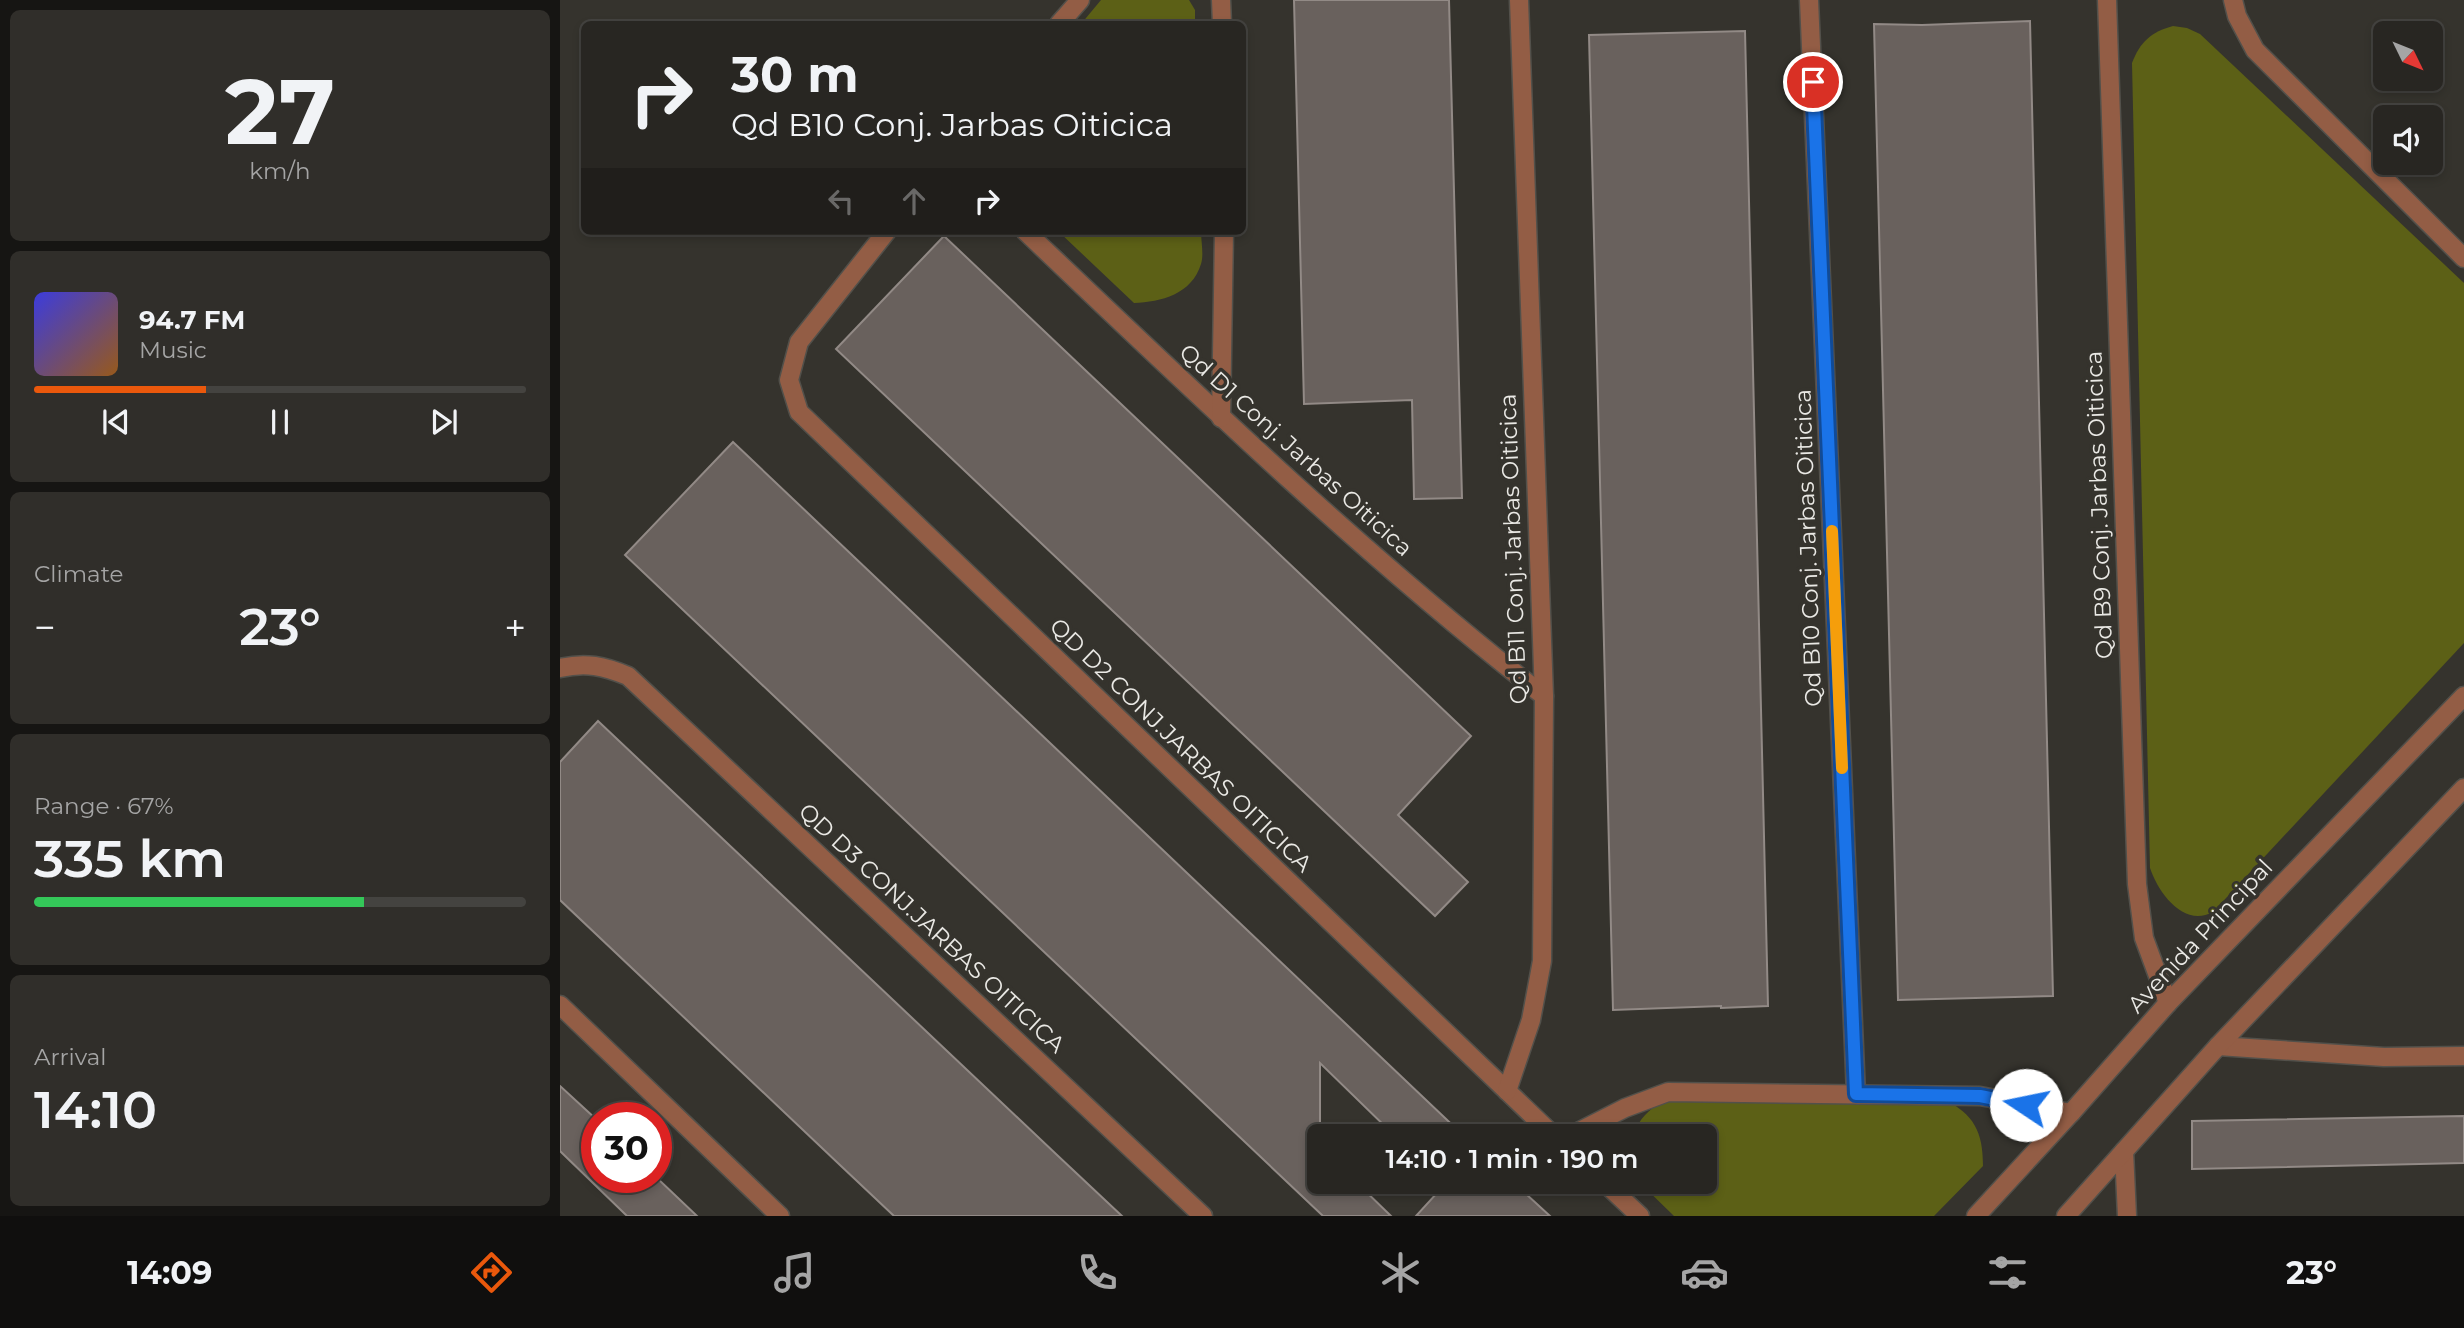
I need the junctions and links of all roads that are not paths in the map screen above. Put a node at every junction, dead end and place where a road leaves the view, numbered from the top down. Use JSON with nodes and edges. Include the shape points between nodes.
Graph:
{"nodes":[{"id":1,"x":1080,"y":0,"type":"edge"},
{"id":2,"x":1221,"y":0,"type":"edge"},
{"id":3,"x":1519,"y":0,"type":"edge"},
{"id":4,"x":1809,"y":0,"type":"edge"},
{"id":5,"x":2106,"y":0,"type":"edge"},
{"id":6,"x":2233,"y":0,"type":"edge"},
{"id":7,"x":1062,"y":21,"type":"edge"},
{"id":8,"x":1222,"y":21,"type":"edge"},
{"id":9,"x":884,"y":235,"type":"edge"},
{"id":10,"x":1029,"y":235,"type":"edge"},
{"id":11,"x":1224,"y":235,"type":"edge"},
{"id":12,"x":2464,"y":258,"type":"edge"},
{"id":13,"x":1221,"y":418,"type":"junction"},
{"id":14,"x":560,"y":668,"type":"edge"},
{"id":15,"x":1544,"y":696,"type":"junction"},
{"id":16,"x":2464,"y":696,"type":"edge"},
{"id":17,"x":2464,"y":788,"type":"edge"},
{"id":18,"x":2168,"y":1003,"type":"junction"},
{"id":19,"x":560,"y":1005,"type":"edge"},
{"id":20,"x":2218,"y":1046,"type":"junction"},
{"id":21,"x":2464,"y":1056,"type":"edge"},
{"id":22,"x":1507,"y":1091,"type":"junction"},
{"id":23,"x":1856,"y":1094,"type":"junction"},
{"id":24,"x":2071,"y":1113,"type":"junction"},
{"id":25,"x":1541,"y":1124,"type":"edge"},
{"id":26,"x":1594,"y":1124,"type":"edge"},
{"id":27,"x":2124,"y":1152,"type":"junction"},
{"id":28,"x":1617,"y":1194,"type":"edge"},
{"id":29,"x":780,"y":1216,"type":"edge"},
{"id":30,"x":1203,"y":1216,"type":"edge"},
{"id":31,"x":1640,"y":1216,"type":"edge"},
{"id":32,"x":1976,"y":1216,"type":"edge"},
{"id":33,"x":2066,"y":1216,"type":"edge"},
{"id":34,"x":2127,"y":1216,"type":"edge"}],
"edges":[{"from":1,"to":7,"type":"street"},
{"from":2,"to":8,"type":"street"},
{"from":3,"to":15,"type":"street","name":"Qd B11 Conj. Jarbas Oiticica"},
{"from":4,"to":23,"type":"street","name":"Qd B10 Conj. Jarbas Oiticica"},
{"from":5,"to":18,"type":"street","name":"Qd B9 Conj. Jarbas Oiticica","via":[[2137,884],[2144,938]]},
{"from":6,"to":12,"type":"street","via":[[2255,50]]},
{"from":9,"to":22,"type":"street","name":"QD D2 CONJ.JARBAS OITICICA","via":[[799,342],[789,380],[799,412]]},
{"from":10,"to":13,"type":"street","name":"Qd D1 Conj. Jarbas Oiticica"},
{"from":11,"to":13,"type":"street"},
{"from":13,"to":15,"type":"street","name":"Qd D1 Conj. Jarbas Oiticica","via":[[1458,629]]},
{"from":14,"to":30,"type":"street","name":"QD D3 CONJ.JARBAS OITICICA","via":[[579,663],[604,666],[628,676]]},
{"from":15,"to":22,"type":"street","name":"Qd B11 Conj. Jarbas Oiticica","via":[[1542,961],[1531,1020]]},
{"from":16,"to":18,"type":"street","name":"Avenida Principal"},
{"from":17,"to":20,"type":"street"},
{"from":18,"to":24,"type":"street","name":"Avenida Principal"},
{"from":19,"to":29,"type":"street"},
{"from":20,"to":21,"type":"street","via":[[2384,1057]]},
{"from":20,"to":27,"type":"street"},
{"from":22,"to":25,"type":"street","name":"QD D2 CONJ.JARBAS OITICICA"},
{"from":23,"to":24,"type":"street","via":[[1980,1096]]},
{"from":23,"to":26,"type":"street","via":[[1668,1092]]},
{"from":24,"to":32,"type":"street","name":"Avenida Principal"},
{"from":27,"to":33,"type":"street"},
{"from":27,"to":34,"type":"street"},
{"from":28,"to":31,"type":"street"}]}
